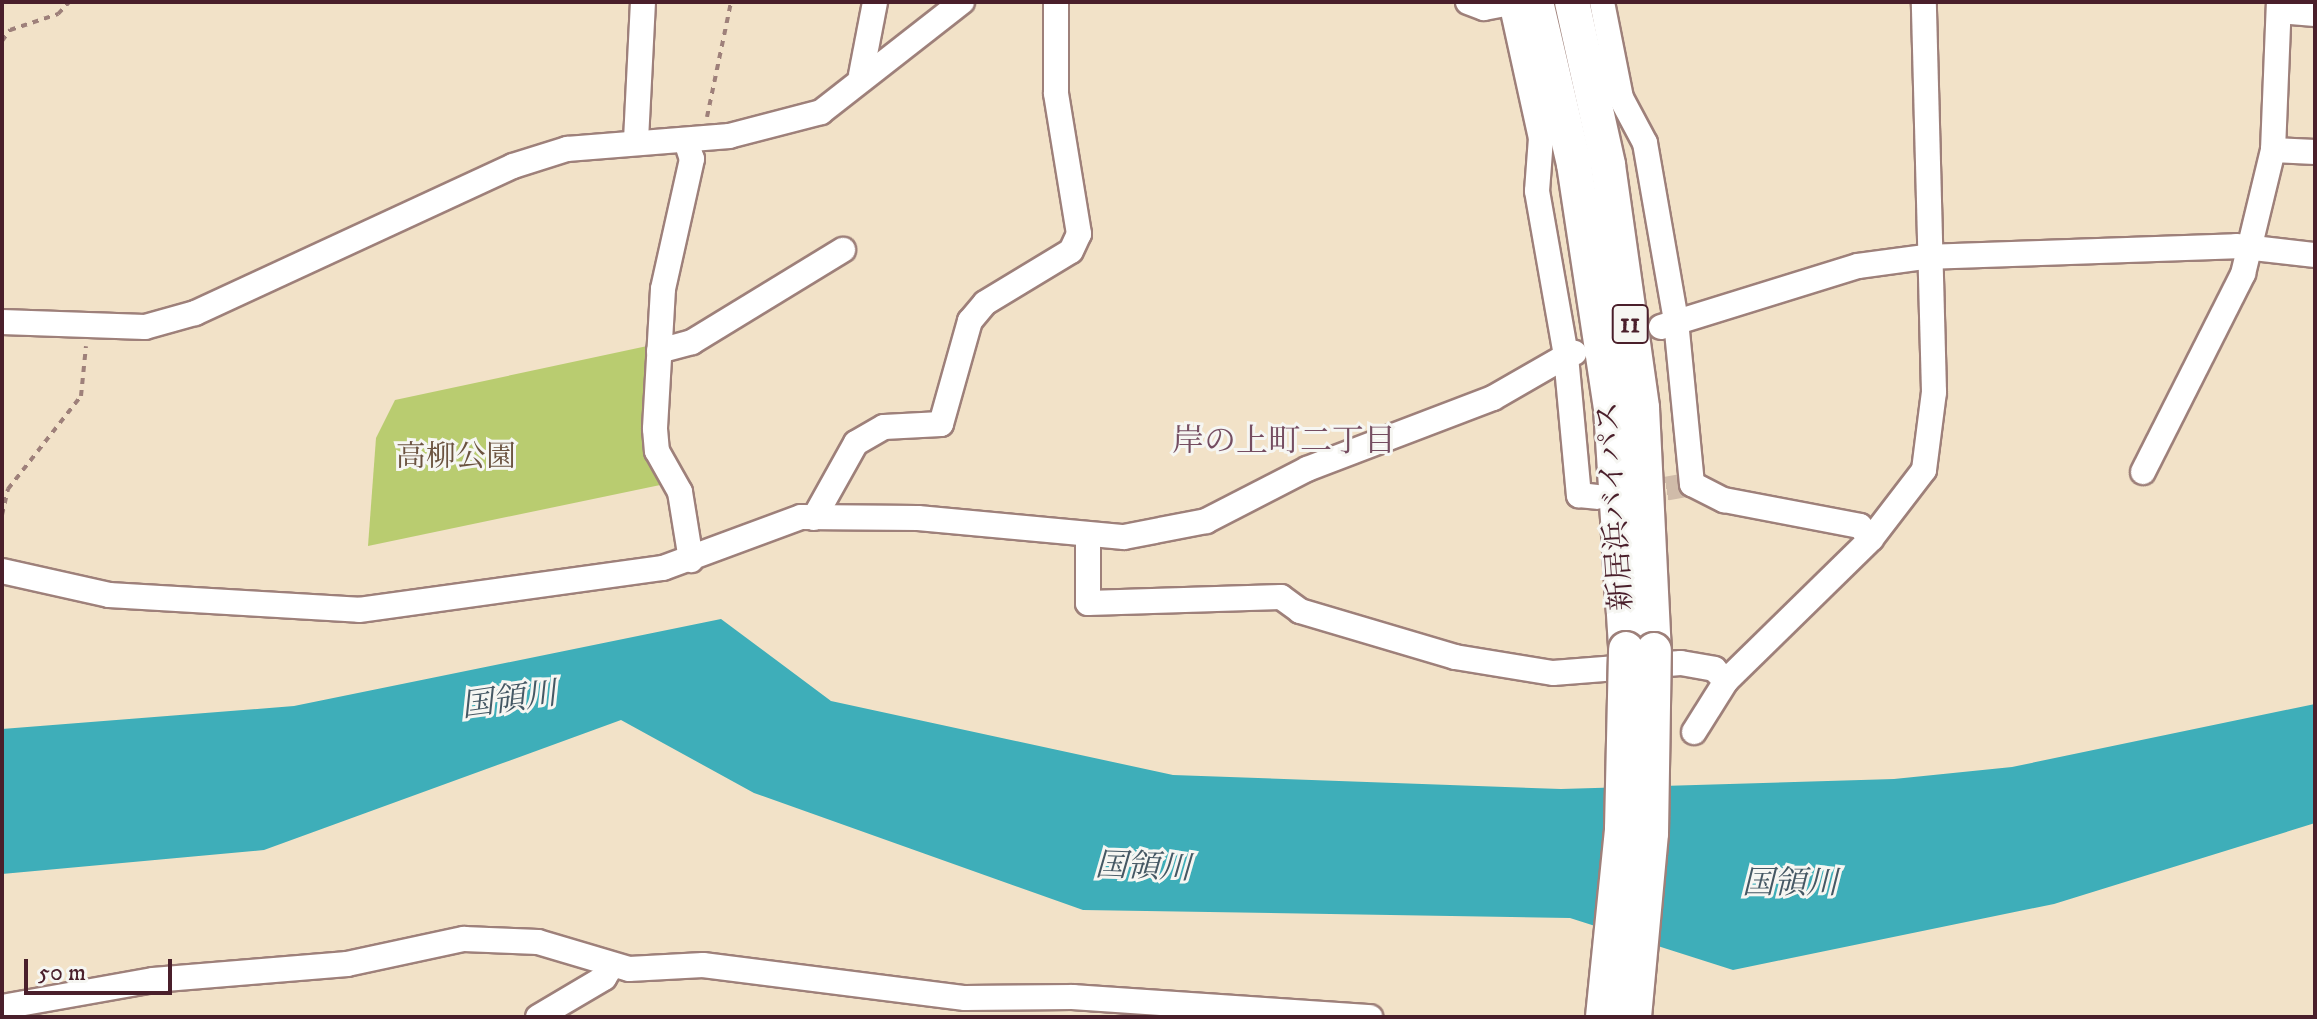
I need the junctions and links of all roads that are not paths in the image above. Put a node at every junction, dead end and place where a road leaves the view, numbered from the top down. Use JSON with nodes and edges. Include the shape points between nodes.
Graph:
{"nodes":[{"id":1,"x":643,"y":2,"type":"edge"},
{"id":2,"x":875,"y":2,"type":"edge"},
{"id":3,"x":962,"y":2,"type":"edge"},
{"id":4,"x":1056,"y":2,"type":"edge"},
{"id":5,"x":1468,"y":2,"type":"edge"},
{"id":6,"x":1518,"y":2,"type":"edge"},
{"id":7,"x":1572,"y":2,"type":"edge"},
{"id":8,"x":1602,"y":2,"type":"edge"},
{"id":9,"x":1924,"y":2,"type":"edge"},
{"id":10,"x":2279,"y":6,"type":"edge"},
{"id":11,"x":2315,"y":14,"type":"edge"},
{"id":12,"x":861,"y":75,"type":"junction"},
{"id":13,"x":636,"y":140,"type":"junction"},
{"id":14,"x":694,"y":140,"type":"junction"},
{"id":15,"x":2273,"y":150,"type":"junction"},
{"id":16,"x":2315,"y":152,"type":"edge"},
{"id":17,"x":2250,"y":247,"type":"junction"},
{"id":18,"x":843,"y":250,"type":"dead end"},
{"id":19,"x":2315,"y":255,"type":"edge"},
{"id":20,"x":1925,"y":257,"type":"junction"},
{"id":21,"x":2,"y":322,"type":"edge"},
{"id":22,"x":1668,"y":324,"type":"junction"},
{"id":23,"x":659,"y":351,"type":"junction"},
{"id":24,"x":1570,"y":354,"type":"junction"},
{"id":25,"x":2143,"y":472,"type":"dead end"},
{"id":26,"x":1597,"y":497,"type":"dead end"},
{"id":27,"x":814,"y":518,"type":"junction"},
{"id":28,"x":1088,"y":537,"type":"junction"},
{"id":29,"x":1871,"y":539,"type":"junction"},
{"id":30,"x":691,"y":560,"type":"junction"},
{"id":31,"x":2,"y":571,"type":"edge"},
{"id":32,"x":1640,"y":649,"type":"junction"},
{"id":33,"x":1726,"y":681,"type":"junction"},
{"id":34,"x":1694,"y":732,"type":"dead end"},
{"id":35,"x":612,"y":965,"type":"junction"},
{"id":36,"x":2,"y":1007,"type":"edge"},
{"id":37,"x":538,"y":1017,"type":"edge"},
{"id":38,"x":1370,"y":1017,"type":"edge"},
{"id":39,"x":1603,"y":1017,"type":"edge"},
{"id":40,"x":1634,"y":1017,"type":"edge"}],
"edges":[{"from":1,"to":13,"type":"street"},
{"from":2,"to":12,"type":"street"},
{"from":3,"to":12,"type":"street"},
{"from":4,"to":27,"type":"street","via":[[1056,93],[1079,234],[1071,251],[985,303],[970,321],[941,424],[884,427],[856,443]]},
{"from":5,"to":6,"type":"street"},
{"from":6,"to":24,"type":"street","via":[[1541,138],[1537,191]]},
{"from":6,"to":32,"type":"highway","name":"新居浜バイパス","number":"11","via":[[1574,164]]},
{"from":7,"to":32,"type":"highway","name":"新居浜バイパス","number":"11","via":[[1608,165],[1642,408]]},
{"from":8,"to":22,"type":"street","via":[[1621,98],[1645,143]]},
{"from":9,"to":20,"type":"street"},
{"from":10,"to":11,"type":"street"},
{"from":10,"to":15,"type":"street"},
{"from":12,"to":14,"type":"street","via":[[821,112]]},
{"from":13,"to":14,"type":"street"},
{"from":13,"to":21,"type":"street","via":[[513,166],[195,313],[145,327]]},
{"from":14,"to":23,"type":"street","via":[[663,289]]},
{"from":15,"to":16,"type":"street"},
{"from":15,"to":17,"type":"street"},
{"from":17,"to":19,"type":"street"},
{"from":17,"to":20,"type":"street"},
{"from":17,"to":25,"type":"street"},
{"from":18,"to":23,"type":"street","via":[[692,342]]},
{"from":20,"to":22,"type":"street","via":[[1858,266]]},
{"from":20,"to":29,"type":"street","via":[[1934,392],[1928,452],[1917,486]]},
{"from":22,"to":29,"type":"street","via":[[1692,484],[1724,500],[1860,526]]},
{"from":23,"to":30,"type":"street","via":[[657,451],[680,492]]},
{"from":24,"to":26,"type":"street","via":[[1579,495]]},
{"from":24,"to":28,"type":"street","via":[[1493,398],[1307,469],[1206,521]]},
{"from":27,"to":28,"type":"street","via":[[918,518]]},
{"from":27,"to":30,"type":"street"},
{"from":28,"to":33,"type":"street","via":[[1088,603],[1281,597],[1300,611],[1455,657],[1553,673],[1681,663],[1714,669]]},
{"from":29,"to":33,"type":"street"},
{"from":30,"to":31,"type":"street","via":[[359,610],[109,595]]},
{"from":32,"to":39,"type":"highway","name":"新居浜バイパス","number":"11","bridge":true},
{"from":32,"to":40,"type":"highway","name":"新居浜バイパス","number":"11","bridge":true,"via":[[1651,833]]},
{"from":33,"to":34,"type":"street"},
{"from":35,"to":36,"type":"street","via":[[538,942],[464,939],[347,964],[153,980]]},
{"from":35,"to":37,"type":"street","via":[[604,978]]},
{"from":35,"to":38,"type":"street","via":[[703,965],[965,998],[1073,997]]}]}
